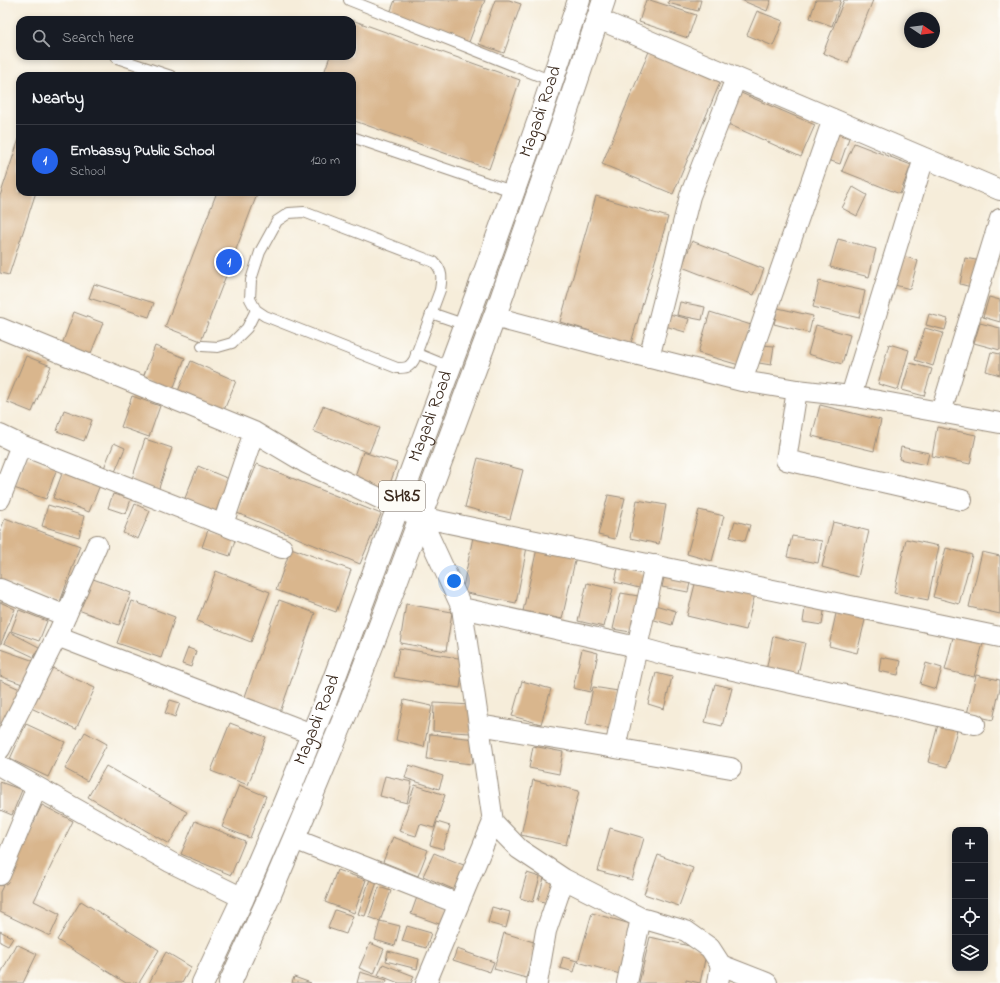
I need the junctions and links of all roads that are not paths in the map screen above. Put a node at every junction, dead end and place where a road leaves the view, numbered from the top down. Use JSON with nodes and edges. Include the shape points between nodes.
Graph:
{"nodes":[{"id":1,"x":349,"y":0,"type":"edge"},
{"id":2,"x":579,"y":0,"type":"edge"},
{"id":3,"x":601,"y":9,"type":"edge"},
{"id":4,"x":123,"y":60,"type":"edge"},
{"id":5,"x":159,"y":72,"type":"edge"},
{"id":6,"x":736,"y":78,"type":"junction"},
{"id":7,"x":552,"y":81,"type":"junction"},
{"id":8,"x":833,"y":119,"type":"junction"},
{"id":9,"x":356,"y":138,"type":"edge"},
{"id":10,"x":924,"y":158,"type":"junction"},
{"id":11,"x":1000,"y":190,"type":"edge"},
{"id":12,"x":513,"y":191,"type":"junction"},
{"id":13,"x":1000,"y":219,"type":"edge"},
{"id":14,"x":256,"y":310,"type":"junction"},
{"id":15,"x":431,"y":313,"type":"junction"},
{"id":16,"x":494,"y":317,"type":"junction"},
{"id":17,"x":466,"y":325,"type":"junction"},
{"id":18,"x":0,"y":328,"type":"edge"},
{"id":19,"x":202,"y":346,"type":"dead end"},
{"id":20,"x":416,"y":353,"type":"junction"},
{"id":21,"x":650,"y":358,"type":"junction"},
{"id":22,"x":450,"y":367,"type":"junction"},
{"id":23,"x":742,"y":381,"type":"junction"},
{"id":24,"x":797,"y":390,"type":"junction"},
{"id":25,"x":851,"y":396,"type":"junction"},
{"id":26,"x":941,"y":412,"type":"junction"},
{"id":27,"x":1000,"y":423,"type":"edge"},
{"id":28,"x":254,"y":432,"type":"junction"},
{"id":29,"x":0,"y":435,"type":"edge"},
{"id":30,"x":21,"y":445,"type":"junction"},
{"id":31,"x":0,"y":499,"type":"edge"},
{"id":32,"x":962,"y":500,"type":"dead end"},
{"id":33,"x":398,"y":507,"type":"junction"},
{"id":34,"x":420,"y":517,"type":"junction"},
{"id":35,"x":224,"y":524,"type":"junction"},
{"id":36,"x":97,"y":545,"type":"dead end"},
{"id":37,"x":282,"y":548,"type":"dead end"},
{"id":38,"x":655,"y":565,"type":"junction"},
{"id":39,"x":0,"y":589,"type":"edge"},
{"id":40,"x":462,"y":608,"type":"junction"},
{"id":41,"x":66,"y":616,"type":"junction"},
{"id":42,"x":57,"y":636,"type":"junction"},
{"id":43,"x":1000,"y":636,"type":"edge"},
{"id":44,"x":638,"y":647,"type":"junction"},
{"id":45,"x":975,"y":724,"type":"dead end"},
{"id":46,"x":479,"y":725,"type":"junction"},
{"id":47,"x":312,"y":734,"type":"junction"},
{"id":48,"x":614,"y":748,"type":"junction"},
{"id":49,"x":0,"y":749,"type":"edge"},
{"id":50,"x":0,"y":766,"type":"edge"},
{"id":51,"x":730,"y":768,"type":"dead end"},
{"id":52,"x":37,"y":787,"type":"junction"},
{"id":53,"x":493,"y":822,"type":"junction"},
{"id":54,"x":294,"y":839,"type":"junction"},
{"id":55,"x":0,"y":875,"type":"edge"},
{"id":56,"x":564,"y":880,"type":"junction"},
{"id":57,"x":242,"y":898,"type":"junction"},
{"id":58,"x":459,"y":904,"type":"junction"},
{"id":59,"x":641,"y":918,"type":"junction"},
{"id":60,"x":720,"y":974,"type":"edge"},
{"id":61,"x":203,"y":983,"type":"edge"},
{"id":62,"x":230,"y":983,"type":"edge"},
{"id":63,"x":426,"y":983,"type":"edge"},
{"id":64,"x":537,"y":983,"type":"edge"},
{"id":65,"x":627,"y":983,"type":"edge"},
{"id":66,"x":767,"y":983,"type":"edge"}],
"edges":[{"from":1,"to":7,"type":"lane"},
{"from":2,"to":7,"type":"main road","name":"Magadi Road","number":"SH85"},
{"from":3,"to":6,"type":"street"},
{"from":3,"to":16,"type":"main road","name":"Magadi Road","number":"SH85"},
{"from":4,"to":5,"type":"lane"},
{"from":6,"to":8,"type":"street"},
{"from":6,"to":21,"type":"street","via":[[690,196]]},
{"from":7,"to":12,"type":"main road","name":"Magadi Road","number":"SH85"},
{"from":8,"to":10,"type":"street"},
{"from":8,"to":23,"type":"street"},
{"from":9,"to":12,"type":"lane"},
{"from":10,"to":11,"type":"street"},
{"from":10,"to":25,"type":"street"},
{"from":12,"to":17,"type":"main road","name":"Magadi Road","number":"SH85"},
{"from":13,"to":26,"type":"street"},
{"from":14,"to":15,"type":"lane","via":[[250,299],[251,280],[260,252],[277,221],[289,213],[304,212],[434,262],[439,267],[442,278]]},
{"from":14,"to":19,"type":"lane","via":[[247,328],[232,343],[218,347]]},
{"from":14,"to":20,"type":"lane","via":[[265,316],[397,368],[411,365]]},
{"from":15,"to":17,"type":"lane"},
{"from":15,"to":20,"type":"lane"},
{"from":16,"to":21,"type":"street"},
{"from":16,"to":34,"type":"main road","name":"Magadi Road","number":"SH85"},
{"from":17,"to":22,"type":"main road","name":"Magadi Road","number":"SH85"},
{"from":18,"to":28,"type":"street"},
{"from":20,"to":22,"type":"lane"},
{"from":21,"to":23,"type":"street"},
{"from":22,"to":33,"type":"main road","name":"Magadi Road","number":"SH85"},
{"from":23,"to":24,"type":"street"},
{"from":24,"to":25,"type":"street"},
{"from":24,"to":32,"type":"street","via":[[786,460]]},
{"from":25,"to":26,"type":"street"},
{"from":26,"to":27,"type":"street"},
{"from":28,"to":33,"type":"street","via":[[306,463]]},
{"from":28,"to":35,"type":"street"},
{"from":29,"to":30,"type":"street"},
{"from":30,"to":31,"type":"street"},
{"from":30,"to":35,"type":"street"},
{"from":33,"to":34,"type":"street"},
{"from":33,"to":47,"type":"main road","name":"Magadi Road","number":"SH85"},
{"from":34,"to":38,"type":"street"},
{"from":34,"to":40,"type":"street"},
{"from":34,"to":54,"type":"main road","name":"Magadi Road","number":"SH85","via":[[347,711]]},
{"from":35,"to":37,"type":"street"},
{"from":36,"to":41,"type":"street"},
{"from":38,"to":43,"type":"street"},
{"from":38,"to":44,"type":"street"},
{"from":39,"to":41,"type":"street"},
{"from":40,"to":44,"type":"street"},
{"from":40,"to":46,"type":"street"},
{"from":41,"to":42,"type":"street"},
{"from":42,"to":47,"type":"street"},
{"from":42,"to":49,"type":"street"},
{"from":44,"to":45,"type":"street"},
{"from":44,"to":48,"type":"street"},
{"from":46,"to":48,"type":"street"},
{"from":46,"to":53,"type":"street"},
{"from":47,"to":57,"type":"main road","name":"Magadi Road","number":"SH85"},
{"from":48,"to":51,"type":"street"},
{"from":50,"to":52,"type":"street"},
{"from":52,"to":55,"type":"street"},
{"from":52,"to":57,"type":"street","via":[[170,862]]},
{"from":53,"to":56,"type":"street","via":[[519,849]]},
{"from":53,"to":58,"type":"street"},
{"from":54,"to":58,"type":"street"},
{"from":54,"to":62,"type":"main road","name":"Magadi Road","number":"SH85"},
{"from":56,"to":59,"type":"street"},
{"from":56,"to":64,"type":"street","via":[[546,932]]},
{"from":57,"to":61,"type":"main road","name":"Magadi Road","number":"SH85"},
{"from":58,"to":63,"type":"street"},
{"from":59,"to":60,"type":"street","via":[[686,931],[710,948]]},
{"from":59,"to":65,"type":"street"},
{"from":60,"to":66,"type":"street"}]}
